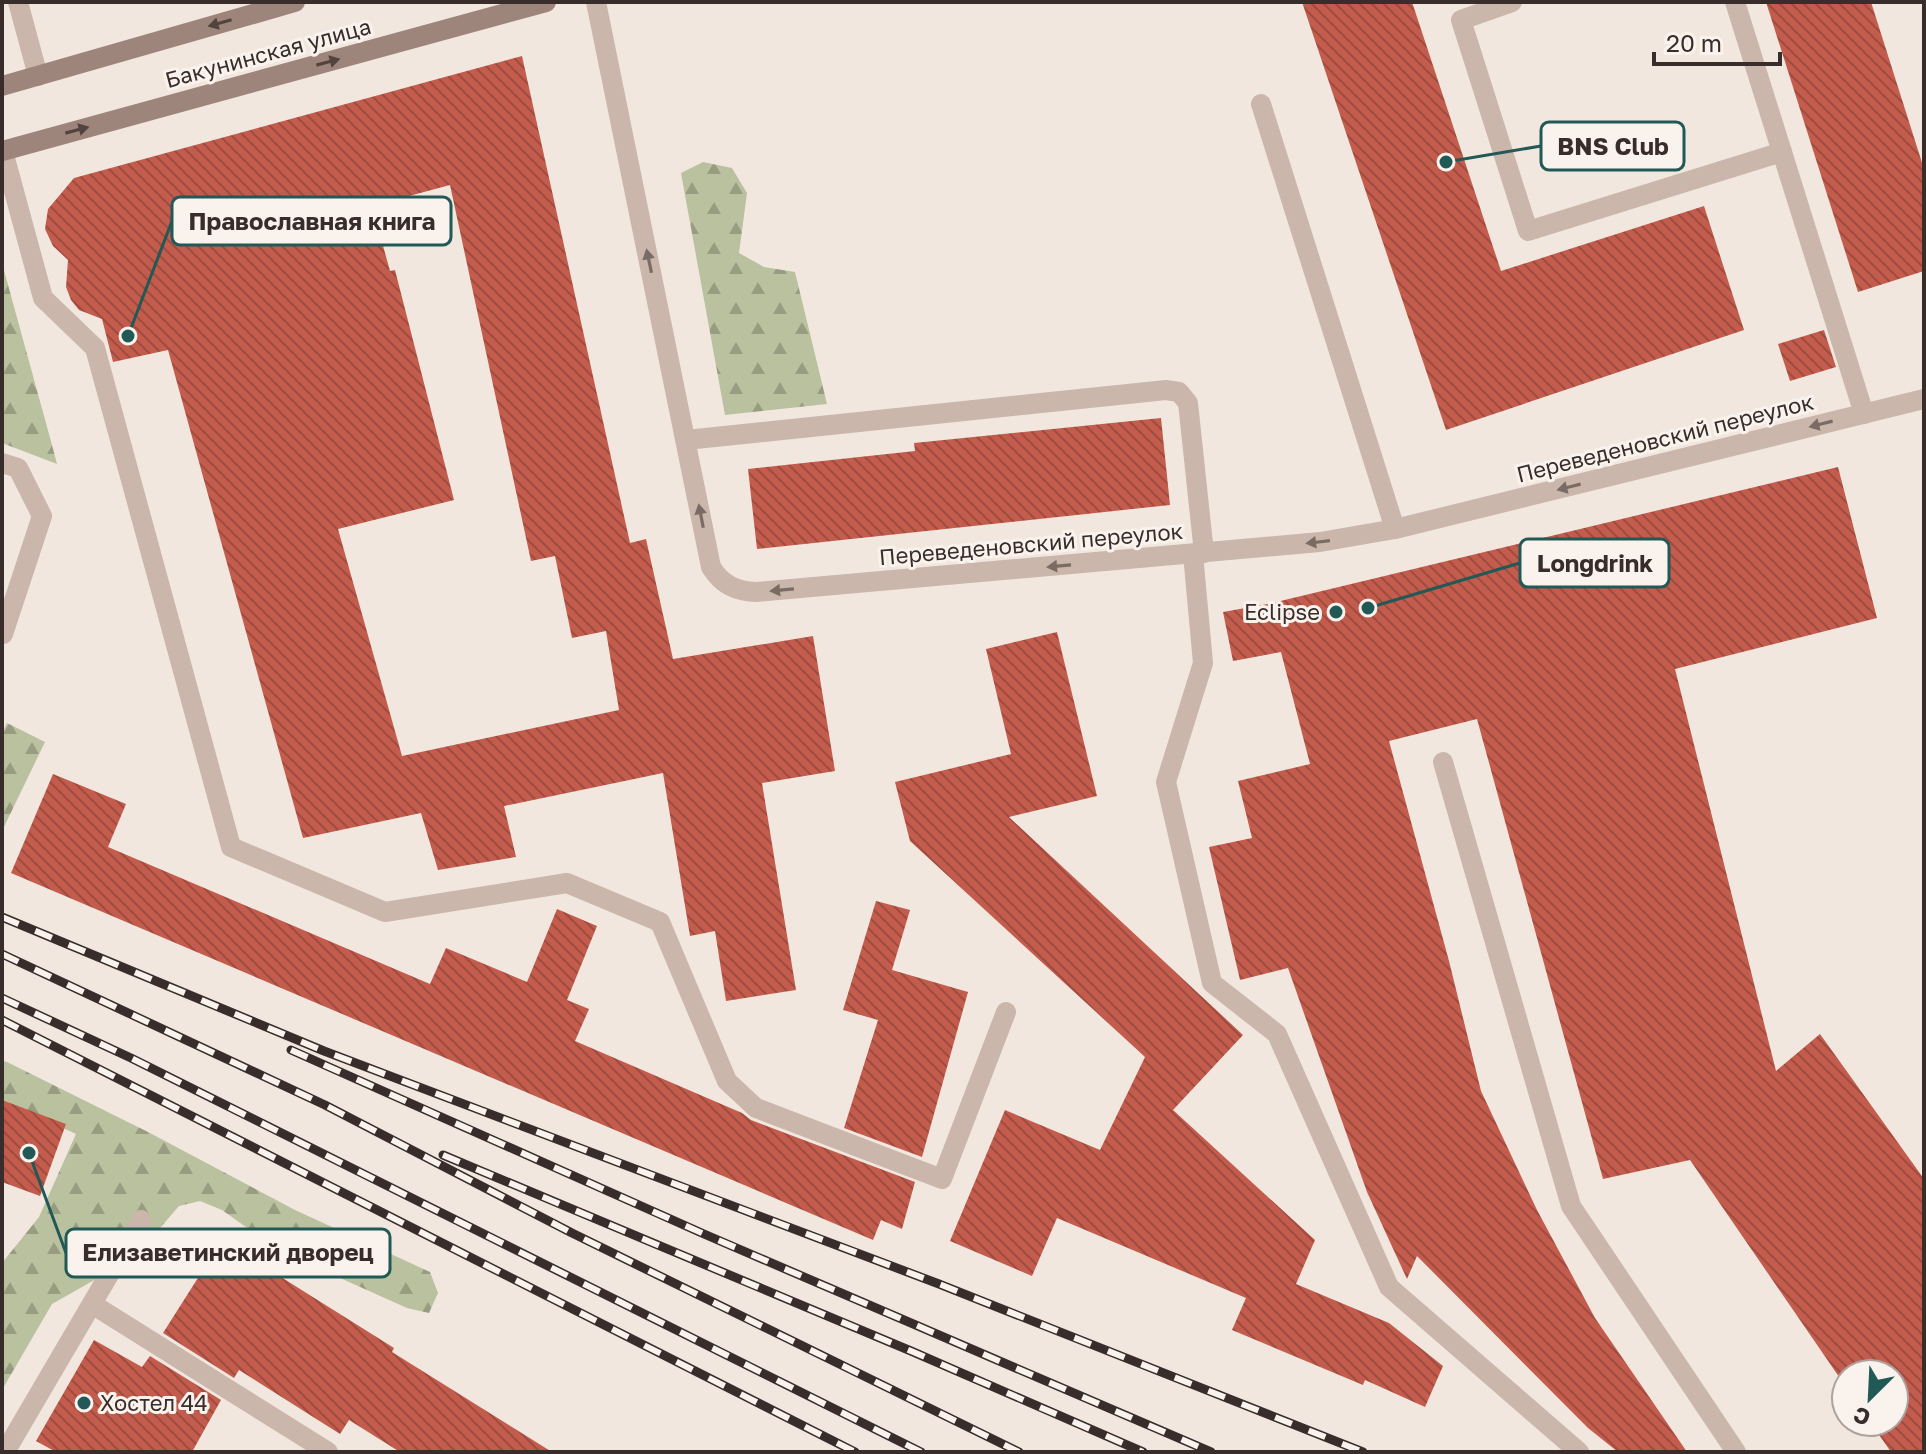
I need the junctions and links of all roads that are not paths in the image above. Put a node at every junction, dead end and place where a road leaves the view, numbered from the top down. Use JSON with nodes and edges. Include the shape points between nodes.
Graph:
{"nodes":[{"id":1,"x":18,"y":2,"type":"edge"},
{"id":2,"x":295,"y":2,"type":"edge"},
{"id":3,"x":546,"y":2,"type":"edge"},
{"id":4,"x":596,"y":2,"type":"edge"},
{"id":5,"x":1512,"y":2,"type":"edge"},
{"id":6,"x":1735,"y":2,"type":"edge"},
{"id":7,"x":38,"y":76,"type":"junction"},
{"id":8,"x":2,"y":86,"type":"edge"},
{"id":9,"x":1261,"y":104,"type":"dead end"},
{"id":10,"x":3,"y":151,"type":"edge"},
{"id":11,"x":1782,"y":152,"type":"junction"},
{"id":12,"x":1924,"y":399,"type":"edge"},
{"id":13,"x":1864,"y":414,"type":"junction"},
{"id":14,"x":686,"y":440,"type":"junction"},
{"id":15,"x":2,"y":463,"type":"edge"},
{"id":16,"x":1395,"y":529,"type":"junction"},
{"id":17,"x":1199,"y":553,"type":"junction"},
{"id":18,"x":3,"y":634,"type":"edge"},
{"id":19,"x":1443,"y":762,"type":"dead end"},
{"id":20,"x":1006,"y":1012,"type":"dead end"},
{"id":21,"x":141,"y":1220,"type":"dead end"},
{"id":22,"x":92,"y":1304,"type":"junction"},
{"id":23,"x":5,"y":1452,"type":"edge"},
{"id":24,"x":328,"y":1452,"type":"edge"},
{"id":25,"x":1579,"y":1452,"type":"edge"},
{"id":26,"x":1736,"y":1452,"type":"edge"}],
"edges":[{"from":1,"to":7,"type":"street"},
{"from":2,"to":7,"type":"main road","name":"Бакунинская улица","one_way":true},
{"from":10,"to":3,"type":"main road","name":"Бакунинская улица","one_way":true},
{"from":14,"to":4,"type":"street","name":"Переведеновский переулок","one_way":true},
{"from":5,"to":11,"type":"street","via":[[1461,20],[1528,231]]},
{"from":6,"to":11,"type":"street"},
{"from":7,"to":8,"type":"main road","name":"Бакунинская улица"},
{"from":9,"to":16,"type":"street"},
{"from":10,"to":20,"type":"street","via":[[43,298],[95,348],[231,847],[385,912],[567,883],[660,922],[727,1081],[756,1108],[942,1179]]},
{"from":11,"to":13,"type":"street"},
{"from":12,"to":13,"type":"street","name":"Переведеновский переулок"},
{"from":13,"to":16,"type":"street","name":"Переведеновский переулок","one_way":true},
{"from":17,"to":14,"type":"street","name":"Переведеновский переулок","one_way":true,"via":[[742,591],[718,578],[711,567]]},
{"from":14,"to":17,"type":"street","via":[[1179,392],[1188,403]]},
{"from":15,"to":18,"type":"street","via":[[18,468],[42,516]]},
{"from":16,"to":17,"type":"street","name":"Переведеновский переулок","one_way":true},
{"from":17,"to":25,"type":"street","via":[[1203,663],[1166,782],[1212,983],[1277,1034],[1389,1287]]},
{"from":19,"to":26,"type":"street","via":[[1571,1206]]},
{"from":21,"to":22,"type":"street"},
{"from":22,"to":23,"type":"street"},
{"from":22,"to":24,"type":"street"}]}
